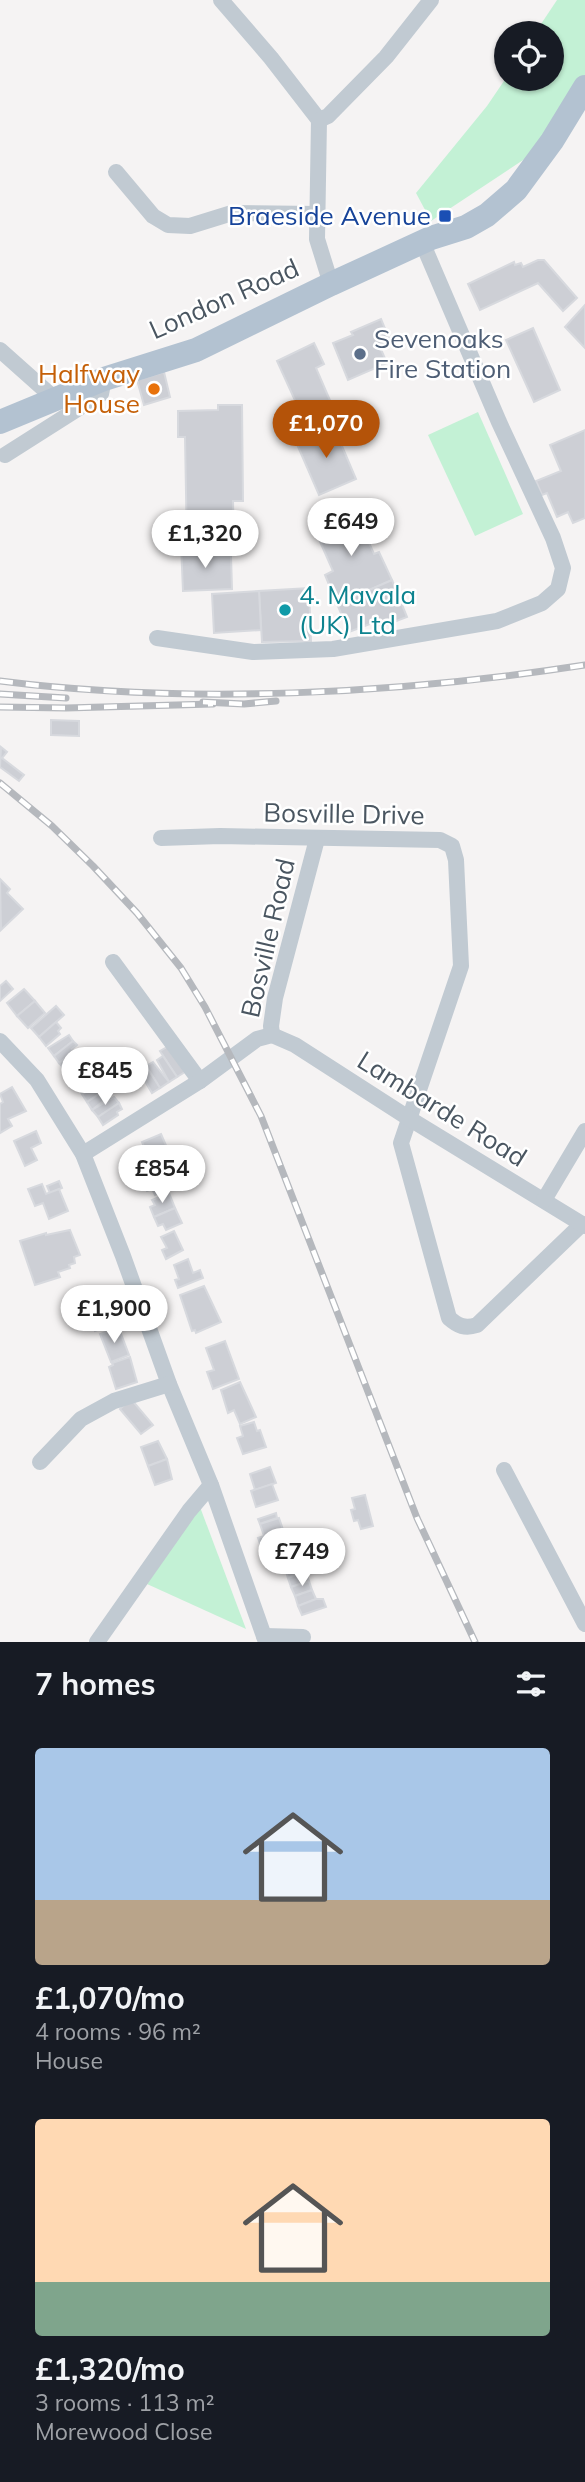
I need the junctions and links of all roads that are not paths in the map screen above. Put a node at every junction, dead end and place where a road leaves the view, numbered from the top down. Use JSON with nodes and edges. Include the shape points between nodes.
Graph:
{"nodes":[{"id":1,"x":220,"y":0,"type":"edge"},
{"id":2,"x":431,"y":0,"type":"edge"},
{"id":3,"x":585,"y":87,"type":"edge"},
{"id":4,"x":318,"y":120,"type":"junction"},
{"id":5,"x":116,"y":172,"type":"dead end"},
{"id":6,"x":316,"y":214,"type":"junction"},
{"id":7,"x":426,"y":240,"type":"junction"},
{"id":8,"x":331,"y":284,"type":"junction"},
{"id":9,"x":0,"y":350,"type":"edge"},
{"id":10,"x":104,"y":379,"type":"junction"},
{"id":11,"x":55,"y":399,"type":"junction"},
{"id":12,"x":0,"y":422,"type":"edge"},
{"id":13,"x":5,"y":455,"type":"dead end"},
{"id":14,"x":157,"y":638,"type":"dead end"},
{"id":15,"x":161,"y":838,"type":"dead end"},
{"id":16,"x":317,"y":839,"type":"junction"},
{"id":17,"x":113,"y":962,"type":"dead end"},
{"id":18,"x":272,"y":1035,"type":"junction"},
{"id":19,"x":0,"y":1041,"type":"edge"},
{"id":20,"x":200,"y":1081,"type":"junction"},
{"id":21,"x":410,"y":1119,"type":"junction"},
{"id":22,"x":585,"y":1130,"type":"edge"},
{"id":23,"x":83,"y":1154,"type":"junction"},
{"id":24,"x":544,"y":1200,"type":"junction"},
{"id":25,"x":584,"y":1225,"type":"edge"},
{"id":26,"x":169,"y":1384,"type":"junction"},
{"id":27,"x":40,"y":1462,"type":"dead end"},
{"id":28,"x":504,"y":1470,"type":"dead end"},
{"id":29,"x":211,"y":1485,"type":"junction"},
{"id":30,"x":585,"y":1624,"type":"edge"},
{"id":31,"x":303,"y":1637,"type":"dead end"},
{"id":32,"x":265,"y":1639,"type":"edge"},
{"id":33,"x":97,"y":1642,"type":"edge"}],
"edges":[{"from":1,"to":4,"type":"street"},
{"from":2,"to":4,"type":"street","via":[[386,57],[328,116]]},
{"from":3,"to":7,"type":"main road","name":"London Road","via":[[516,190],[466,228]]},
{"from":4,"to":6,"type":"street"},
{"from":5,"to":6,"type":"street","via":[[153,216],[168,225],[190,226],[232,213]]},
{"from":6,"to":8,"type":"street","via":[[317,239]]},
{"from":7,"to":8,"type":"main road","name":"London Road"},
{"from":7,"to":14,"type":"street","via":[[499,422],[553,538],[563,568],[558,589],[542,603],[497,621],[333,649],[253,652]]},
{"from":8,"to":10,"type":"main road","name":"London Road","via":[[196,350]]},
{"from":9,"to":11,"type":"street"},
{"from":10,"to":11,"type":"main road","name":"London Road"},
{"from":10,"to":13,"type":"street","via":[[101,394]]},
{"from":11,"to":12,"type":"main road","name":"London Road"},
{"from":15,"to":16,"type":"street","name":"Bosville Drive"},
{"from":16,"to":18,"type":"street","name":"Bosville Road","via":[[275,998]]},
{"from":16,"to":21,"type":"street","name":"Bosville Drive","via":[[440,841],[454,851],[461,966]]},
{"from":17,"to":20,"type":"street"},
{"from":18,"to":20,"type":"street","name":"Bosville Road","via":[[257,1039]]},
{"from":18,"to":21,"type":"street","name":"Lambarde Road"},
{"from":19,"to":23,"type":"street","via":[[37,1080]]},
{"from":20,"to":23,"type":"street","name":"Bosville Road"},
{"from":21,"to":24,"type":"street","name":"Lambarde Road"},
{"from":21,"to":25,"type":"street","via":[[401,1143],[449,1318],[457,1325],[469,1328],[484,1320]]},
{"from":22,"to":24,"type":"street"},
{"from":23,"to":26,"type":"street"},
{"from":24,"to":25,"type":"street","name":"Lambarde Road"},
{"from":26,"to":27,"type":"street","via":[[114,1401],[81,1419]]},
{"from":26,"to":29,"type":"street"},
{"from":28,"to":30,"type":"street"},
{"from":29,"to":32,"type":"street"},
{"from":29,"to":33,"type":"street"},
{"from":31,"to":32,"type":"street"}]}
